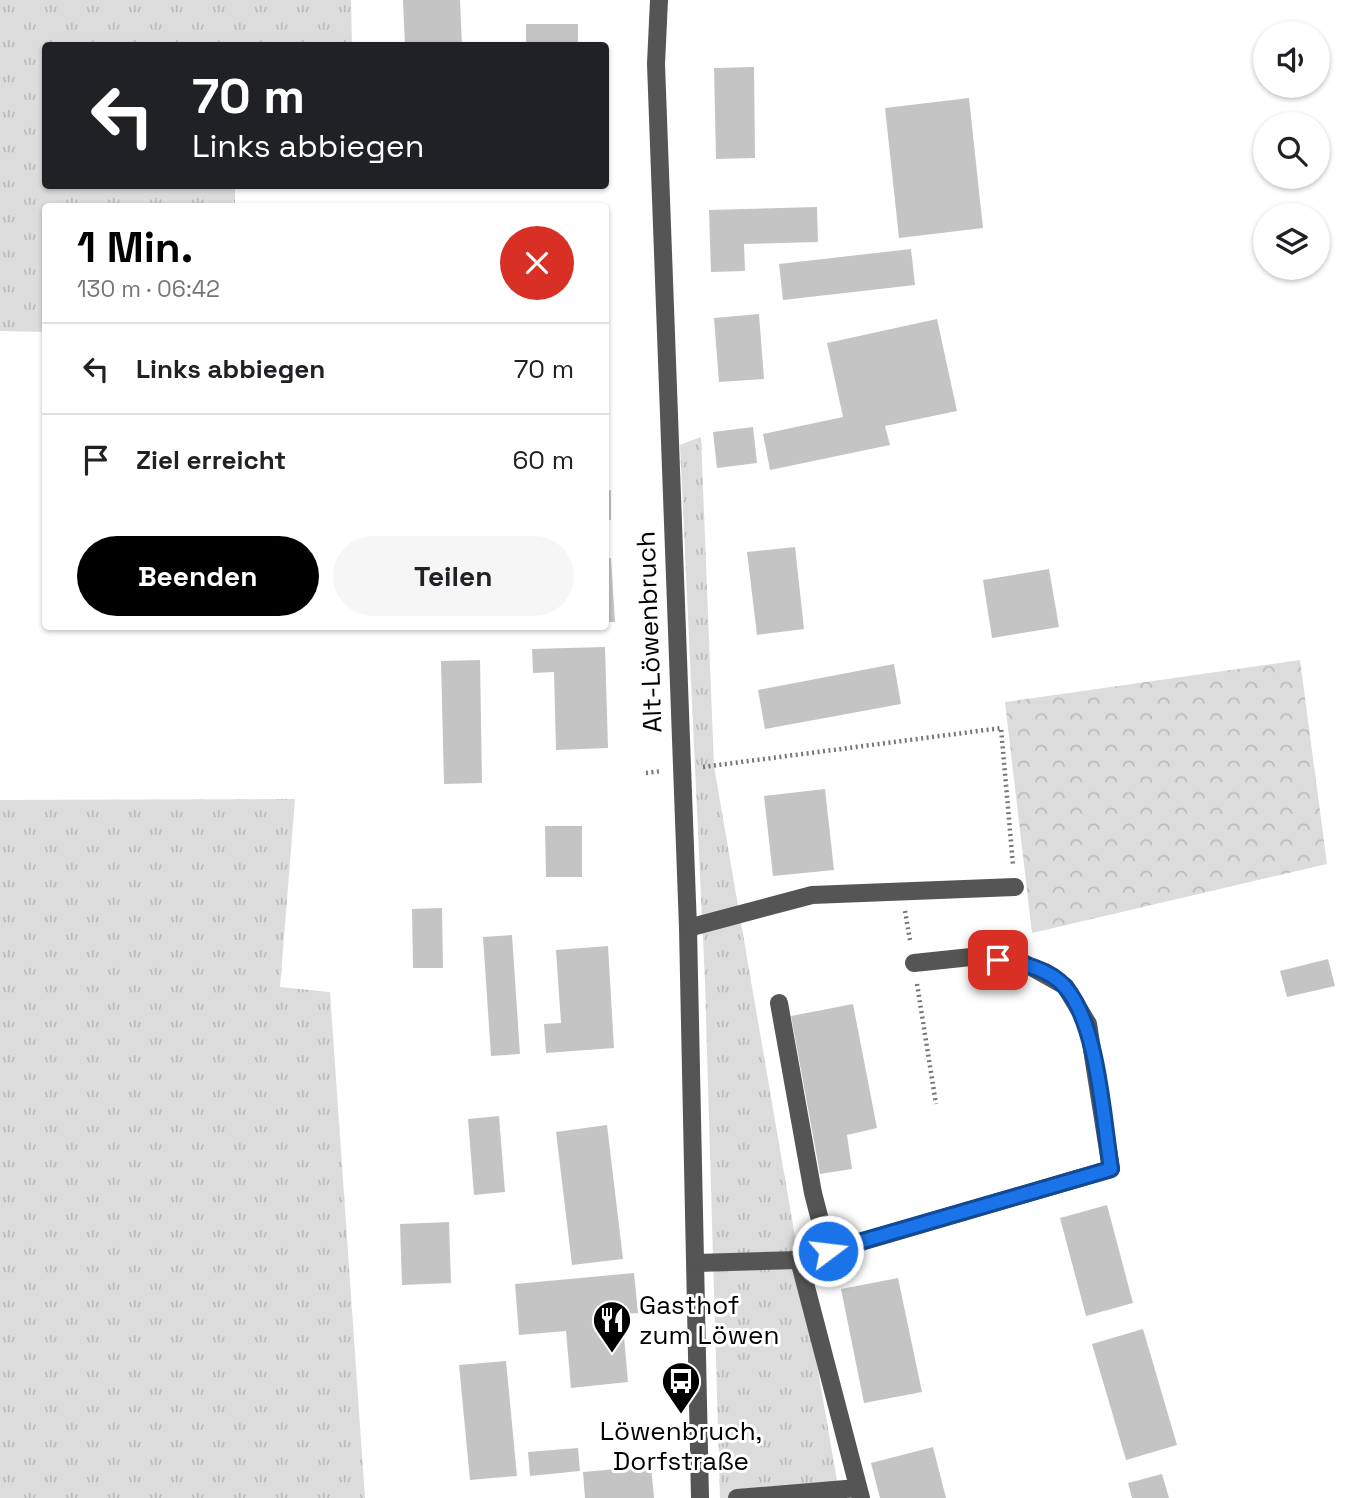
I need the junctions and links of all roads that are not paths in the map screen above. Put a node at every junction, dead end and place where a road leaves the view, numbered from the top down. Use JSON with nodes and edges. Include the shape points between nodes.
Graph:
{"nodes":[{"id":1,"x":659,"y":0,"type":"edge"},
{"id":2,"x":1015,"y":887,"type":"road end"},
{"id":3,"x":688,"y":928,"type":"junction"},
{"id":4,"x":914,"y":963,"type":"road end"},
{"id":5,"x":779,"y":1003,"type":"dead end"},
{"id":6,"x":828,"y":1251,"type":"junction"},
{"id":7,"x":799,"y":1259,"type":"junction"},
{"id":8,"x":696,"y":1263,"type":"junction"},
{"id":9,"x":860,"y":1493,"type":"edge"},
{"id":10,"x":700,"y":1498,"type":"edge"},
{"id":11,"x":737,"y":1498,"type":"edge"}],
"edges":[{"from":1,"to":3,"type":"street","name":"Alt-Löwenbruch","via":[[656,78]]},
{"from":2,"to":3,"type":"street","via":[[812,895]]},
{"from":3,"to":8,"type":"street","name":"Alt-Löwenbruch"},
{"from":4,"to":6,"type":"street","via":[[971,957],[1024,963],[1065,986],[1088,1024],[1111,1169]]},
{"from":5,"to":6,"type":"street","via":[[810,1181]]},
{"from":6,"to":7,"type":"street"},
{"from":7,"to":8,"type":"street"},
{"from":7,"to":9,"type":"street"},
{"from":8,"to":10,"type":"street","name":"Alt-Löwenbruch"},
{"from":9,"to":11,"type":"street"}]}
